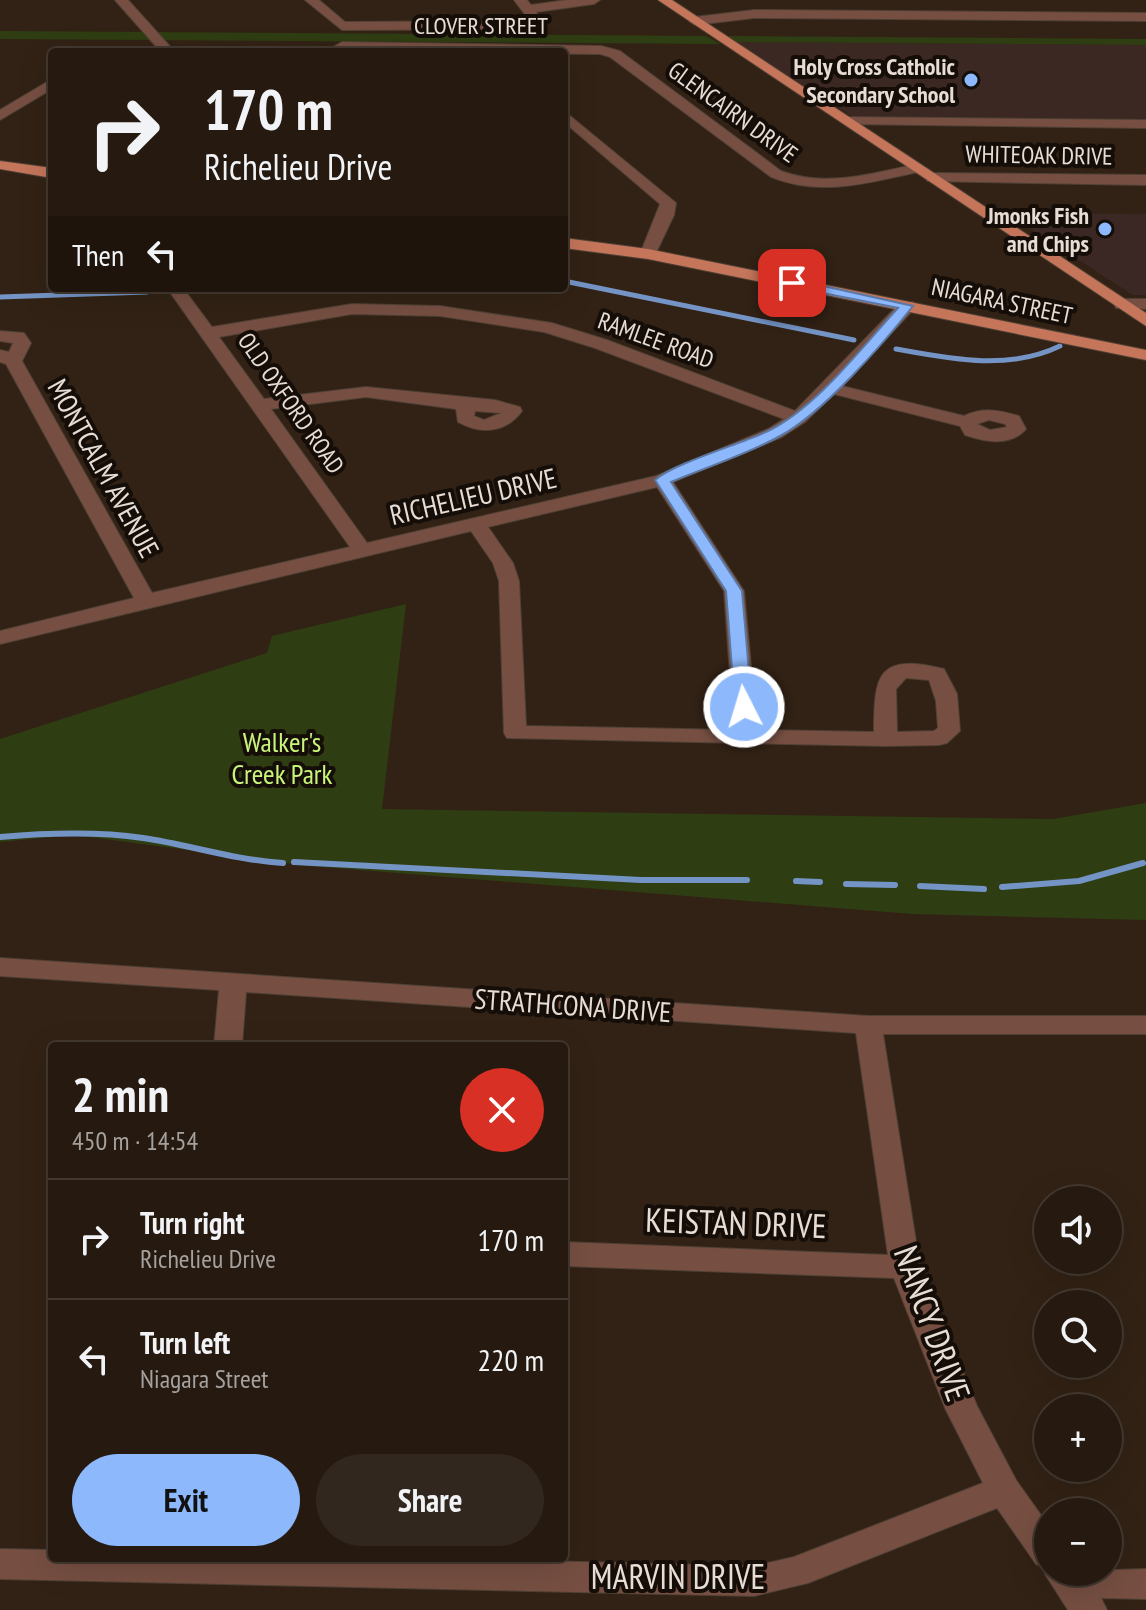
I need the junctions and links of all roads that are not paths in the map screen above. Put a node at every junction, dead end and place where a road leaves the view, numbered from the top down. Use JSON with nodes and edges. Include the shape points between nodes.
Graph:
{"nodes":[{"id":1,"x":121,"y":0,"type":"edge"},
{"id":2,"x":311,"y":0,"type":"edge"},
{"id":3,"x":594,"y":0,"type":"edge"},
{"id":4,"x":664,"y":0,"type":"edge"},
{"id":5,"x":813,"y":0,"type":"edge"},
{"id":6,"x":1030,"y":0,"type":"edge"},
{"id":7,"x":526,"y":4,"type":"edge"},
{"id":8,"x":820,"y":14,"type":"junction"},
{"id":9,"x":1037,"y":16,"type":"junction"},
{"id":10,"x":1146,"y":17,"type":"edge"},
{"id":11,"x":695,"y":21,"type":"junction"},
{"id":12,"x":164,"y":48,"type":"edge"},
{"id":13,"x":550,"y":48,"type":"edge"},
{"id":14,"x":623,"y":60,"type":"joint"},
{"id":15,"x":48,"y":86,"type":"edge"},
{"id":16,"x":0,"y":116,"type":"edge"},
{"id":17,"x":568,"y":118,"type":"edge"},
{"id":18,"x":849,"y":121,"type":"junction"},
{"id":19,"x":1146,"y":124,"type":"edge"},
{"id":20,"x":0,"y":165,"type":"edge"},
{"id":21,"x":48,"y":172,"type":"edge"},
{"id":22,"x":925,"y":173,"type":"junction"},
{"id":23,"x":1146,"y":180,"type":"edge"},
{"id":24,"x":568,"y":244,"type":"edge"},
{"id":25,"x":648,"y":254,"type":"junction"},
{"id":26,"x":178,"y":292,"type":"edge"},
{"id":27,"x":1122,"y":304,"type":"junction"},
{"id":28,"x":1146,"y":304,"type":"edge"},
{"id":29,"x":907,"y":306,"type":"junction"},
{"id":30,"x":1146,"y":321,"type":"edge"},
{"id":31,"x":210,"y":333,"type":"junction"},
{"id":32,"x":0,"y":336,"type":"edge"},
{"id":33,"x":1144,"y":354,"type":"edge"},
{"id":34,"x":12,"y":365,"type":"edge"},
{"id":35,"x":0,"y":383,"type":"edge"},
{"id":36,"x":830,"y":388,"type":"junction"},
{"id":37,"x":260,"y":405,"type":"junction"},
{"id":38,"x":466,"y":405,"type":"dead end"},
{"id":39,"x":798,"y":418,"type":"junction"},
{"id":40,"x":967,"y":422,"type":"dead end"},
{"id":41,"x":662,"y":480,"type":"junction"},
{"id":42,"x":476,"y":524,"type":"junction"},
{"id":43,"x":362,"y":550,"type":"junction"},
{"id":44,"x":146,"y":601,"type":"junction"},
{"id":45,"x":0,"y":638,"type":"edge"},
{"id":46,"x":746,"y":736,"type":"junction"},
{"id":47,"x":886,"y":739,"type":"dead end"},
{"id":48,"x":0,"y":967,"type":"edge"},
{"id":49,"x":233,"y":983,"type":"junction"},
{"id":50,"x":868,"y":1025,"type":"junction"},
{"id":51,"x":1146,"y":1025,"type":"edge"},
{"id":52,"x":228,"y":1042,"type":"edge"},
{"id":53,"x":568,"y":1254,"type":"edge"},
{"id":54,"x":905,"y":1267,"type":"junction"},
{"id":55,"x":1004,"y":1490,"type":"junction"},
{"id":56,"x":1034,"y":1533,"type":"edge"},
{"id":57,"x":0,"y":1564,"type":"edge"},
{"id":58,"x":1146,"y":1584,"type":"edge"},
{"id":59,"x":1073,"y":1588,"type":"edge"}],
"edges":[{"from":1,"to":12,"type":"street"},
{"from":2,"to":7,"type":"street","via":[[342,26],[540,25]]},
{"from":3,"to":7,"type":"street"},
{"from":4,"to":11,"type":"main road"},
{"from":5,"to":8,"type":"street"},
{"from":6,"to":9,"type":"street"},
{"from":8,"to":9,"type":"street"},
{"from":8,"to":11,"type":"street"},
{"from":9,"to":10,"type":"street"},
{"from":11,"to":18,"type":"main road"},
{"from":13,"to":14,"type":"street","name":"CLOVER STREET","via":[[582,47]]},
{"from":14,"to":22,"type":"street","name":"GLENCAIRN DRIVE","via":[[795,183],[828,185]]},
{"from":15,"to":16,"type":"street"},
{"from":17,"to":25,"type":"street","via":[[668,203]]},
{"from":18,"to":19,"type":"street"},
{"from":18,"to":22,"type":"main road"},
{"from":20,"to":21,"type":"main road"},
{"from":22,"to":23,"type":"street","name":"WHITEOAK DRIVE"},
{"from":22,"to":27,"type":"main road"},
{"from":24,"to":25,"type":"main road","name":"NIAGARA STREET"},
{"from":25,"to":29,"type":"main road","name":"NIAGARA STREET"},
{"from":26,"to":31,"type":"street","name":"OLD OXFORD ROAD"},
{"from":27,"to":28,"type":"street"},
{"from":27,"to":30,"type":"main road"},
{"from":29,"to":33,"type":"main road","name":"NIAGARA STREET"},
{"from":29,"to":36,"type":"street","name":"RICHELIEU DRIVE"},
{"from":31,"to":37,"type":"street","name":"OLD OXFORD ROAD"},
{"from":31,"to":39,"type":"street","name":"RAMLEE ROAD","via":[[352,309],[440,311],[546,327]]},
{"from":32,"to":34,"type":"street","name":"MONTCALM AVENUE","via":[[18,337],[22,343]]},
{"from":34,"to":35,"type":"street"},
{"from":34,"to":44,"type":"street","name":"MONTCALM AVENUE"},
{"from":36,"to":39,"type":"street","name":"RICHELIEU DRIVE"},
{"from":36,"to":40,"type":"street"},
{"from":37,"to":38,"type":"street","via":[[366,392]]},
{"from":37,"to":43,"type":"street","name":"OLD OXFORD ROAD"},
{"from":39,"to":41,"type":"street","name":"RICHELIEU DRIVE","via":[[775,433]]},
{"from":41,"to":42,"type":"street","name":"RICHELIEU DRIVE"},
{"from":41,"to":46,"type":"street","via":[[734,591]]},
{"from":42,"to":43,"type":"street","name":"RICHELIEU DRIVE"},
{"from":42,"to":46,"type":"street","via":[[509,581],[515,733]]},
{"from":43,"to":44,"type":"street","name":"RICHELIEU DRIVE"},
{"from":44,"to":45,"type":"street","name":"RICHELIEU DRIVE"},
{"from":46,"to":47,"type":"street"},
{"from":48,"to":49,"type":"street","name":"STRATHCONA DRIVE"},
{"from":49,"to":50,"type":"street","name":"STRATHCONA DRIVE"},
{"from":49,"to":52,"type":"street"},
{"from":50,"to":51,"type":"street","name":"STRATHCONA DRIVE"},
{"from":50,"to":54,"type":"street","name":"NANCY DRIVE"},
{"from":53,"to":54,"type":"street","name":"KEISTAN DRIVE"},
{"from":54,"to":55,"type":"street","name":"NANCY DRIVE","via":[[961,1408]]},
{"from":55,"to":56,"type":"street","name":"NANCY DRIVE"},
{"from":55,"to":57,"type":"street","name":"MARVIN DRIVE","via":[[796,1572],[754,1581]]},
{"from":58,"to":59,"type":"street"}]}
